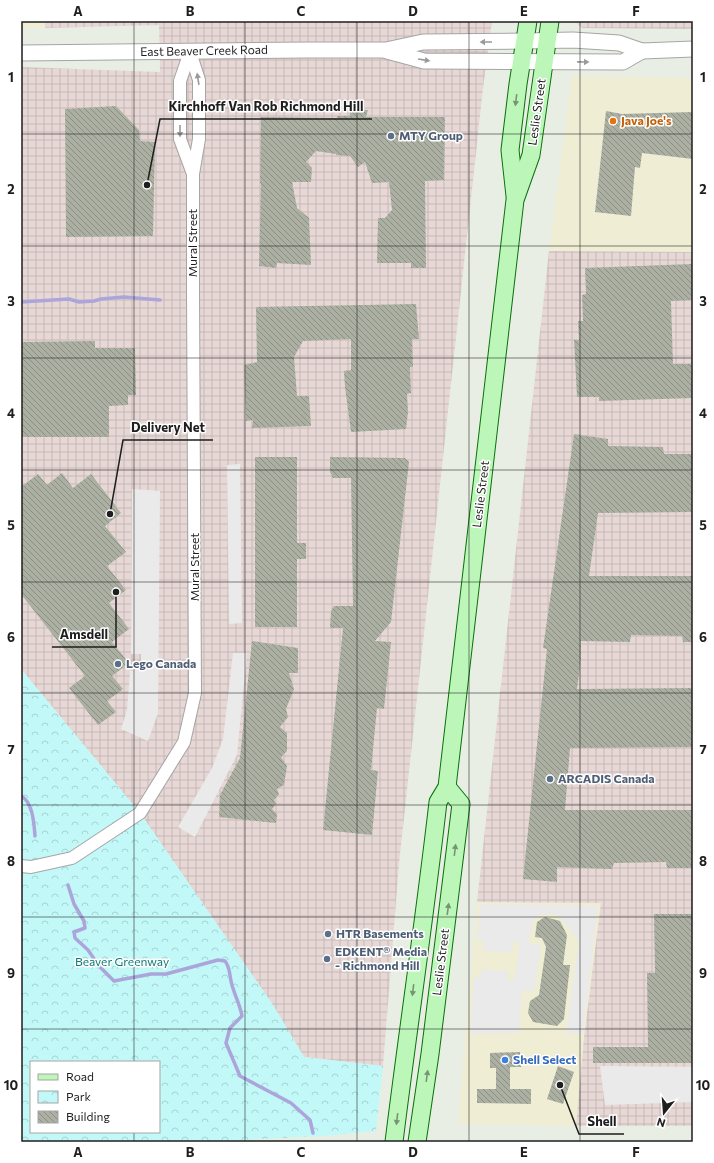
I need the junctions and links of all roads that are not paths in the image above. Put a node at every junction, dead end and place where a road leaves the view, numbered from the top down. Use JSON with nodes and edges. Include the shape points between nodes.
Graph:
{"nodes":[{"id":1,"x":528,"y":21,"type":"edge"},
{"id":2,"x":550,"y":21,"type":"edge"},
{"id":3,"x":524,"y":41,"type":"junction"},
{"id":4,"x":548,"y":41,"type":"junction"},
{"id":5,"x":693,"y":49,"type":"edge"},
{"id":6,"x":386,"y":50,"type":"junction"},
{"id":7,"x":642,"y":51,"type":"junction"},
{"id":8,"x":190,"y":52,"type":"junction"},
{"id":9,"x":21,"y":54,"type":"edge"},
{"id":10,"x":521,"y":62,"type":"junction"},
{"id":11,"x":544,"y":62,"type":"junction"},
{"id":12,"x":193,"y":174,"type":"junction"},
{"id":13,"x":515,"y":200,"type":"junction"},
{"id":14,"x":447,"y":787,"type":"junction"},
{"id":15,"x":21,"y":866,"type":"edge"},
{"id":16,"x":394,"y":1142,"type":"edge"},
{"id":17,"x":417,"y":1142,"type":"edge"}],
"edges":[{"from":1,"to":3,"type":"main road","name":"Leslie Street"},
{"from":2,"to":4,"type":"main road","name":"Leslie Street"},
{"from":3,"to":4,"type":"street","name":"East Beaver Creek Road"},
{"from":3,"to":6,"type":"street","name":"East Beaver Creek Road","one_way":true,"via":[[423,42]]},
{"from":3,"to":10,"type":"main road","name":"Leslie Street"},
{"from":4,"to":7,"type":"street","name":"East Beaver Creek Road","via":[[618,43]]},
{"from":4,"to":11,"type":"main road","name":"Leslie Street"},
{"from":5,"to":7,"type":"street"},
{"from":6,"to":8,"type":"street","name":"East Beaver Creek Road"},
{"from":6,"to":10,"type":"street","name":"East Beaver Creek Road","one_way":true,"via":[[424,61]]},
{"from":11,"to":7,"type":"street","name":"East Beaver Creek Road","one_way":true,"via":[[623,62]]},
{"from":8,"to":9,"type":"street","name":"East Beaver Creek Road"},
{"from":12,"to":8,"type":"street","name":"Mural Street","one_way":true,"via":[[199,139],[199,80]]},
{"from":8,"to":12,"type":"street","name":"Mural Street","one_way":true,"via":[[180,81],[180,139]]},
{"from":10,"to":11,"type":"street","name":"East Beaver Creek Road"},
{"from":10,"to":13,"type":"main road","name":"Leslie Street","one_way":true,"via":[[510,150]]},
{"from":11,"to":13,"type":"main road","name":"Leslie Street","via":[[531,155]]},
{"from":12,"to":15,"type":"street","name":"Mural Street","via":[[195,694],[184,742],[140,813],[72,858]]},
{"from":13,"to":14,"type":"main road","name":"Leslie Street"},
{"from":14,"to":16,"type":"main road","name":"Leslie Street","one_way":true,"via":[[438,802]]},
{"from":17,"to":14,"type":"main road","name":"Leslie Street","one_way":true,"via":[[461,804]]}]}
